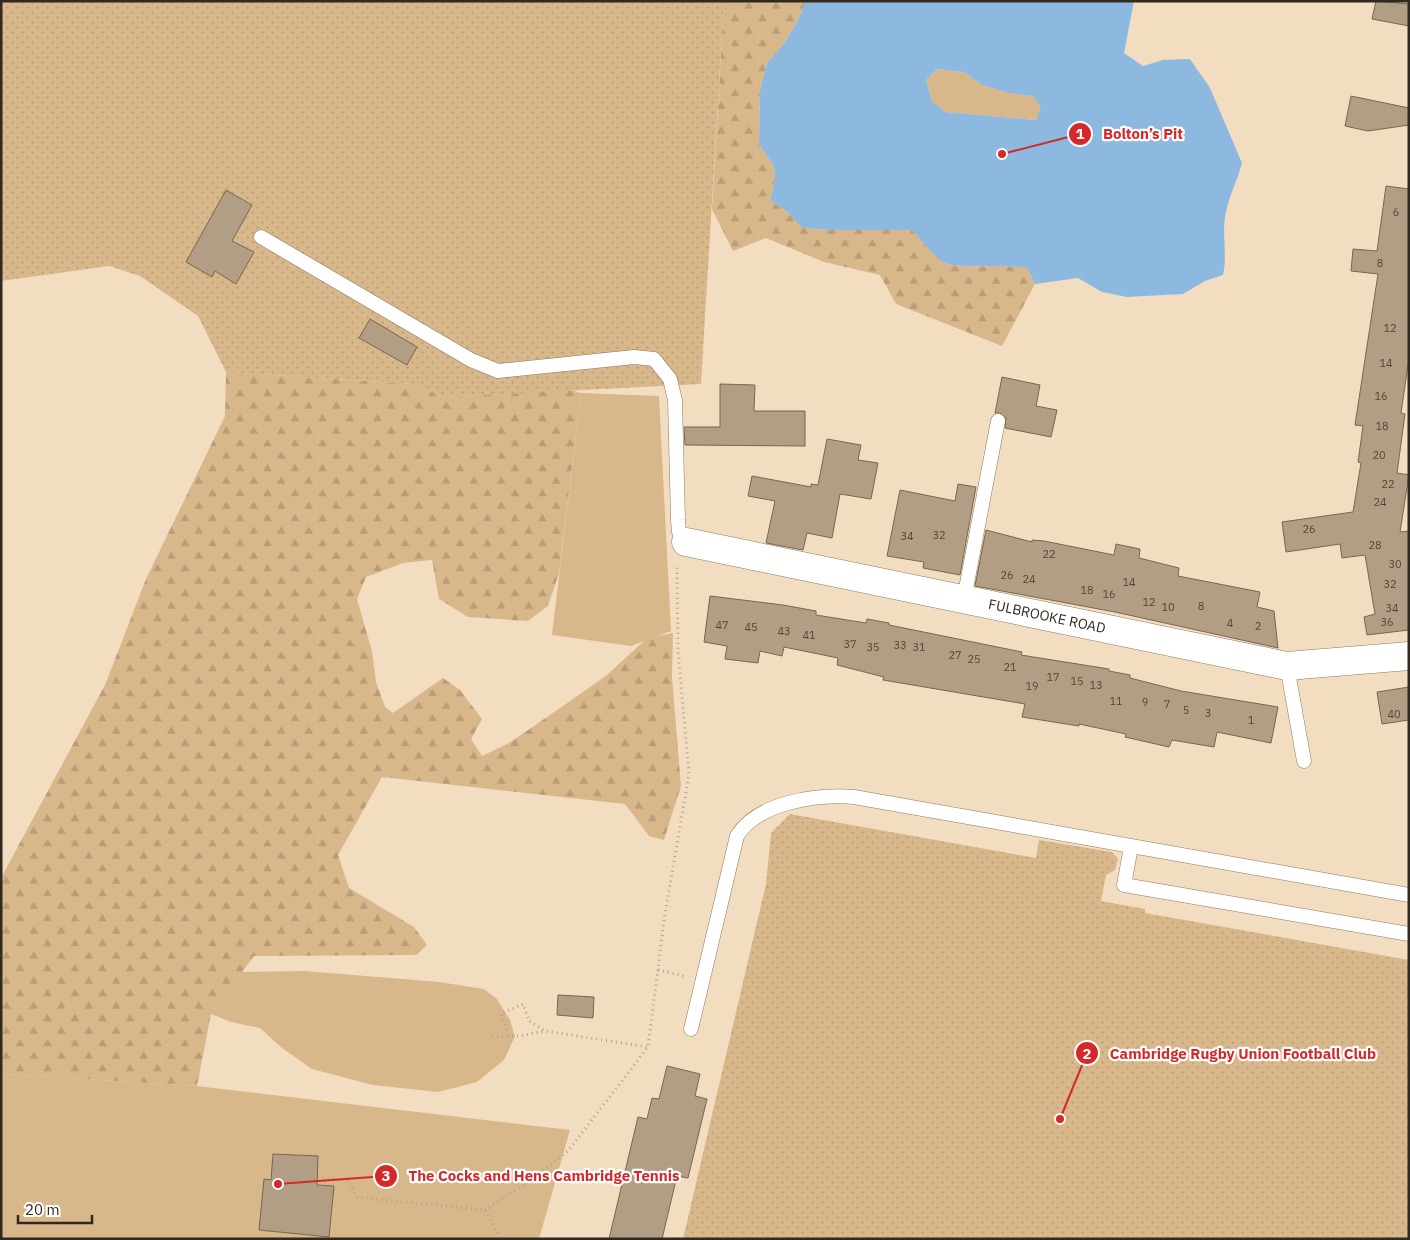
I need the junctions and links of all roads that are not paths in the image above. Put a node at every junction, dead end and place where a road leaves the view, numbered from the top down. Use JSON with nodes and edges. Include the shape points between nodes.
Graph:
{"nodes":[{"id":1,"x":261,"y":237,"type":"dead end"},
{"id":2,"x":998,"y":421,"type":"dead end"},
{"id":3,"x":686,"y":542,"type":"joint"},
{"id":4,"x":964,"y":599,"type":"junction"},
{"id":5,"x":1409,"y":656,"type":"edge"},
{"id":6,"x":1287,"y":666,"type":"junction"},
{"id":7,"x":1304,"y":762,"type":"dead end"},
{"id":8,"x":1131,"y":847,"type":"junction"},
{"id":9,"x":1409,"y":894,"type":"edge"},
{"id":10,"x":1409,"y":934,"type":"edge"},
{"id":11,"x":692,"y":1029,"type":"dead end"}],
"edges":[{"from":1,"to":3,"type":"lane","via":[[471,360],[498,371],[634,357],[654,359],[670,379],[675,400],[678,520]]},
{"from":2,"to":4,"type":"lane"},
{"from":3,"to":4,"type":"street","name":"FULBROOKE ROAD"},
{"from":4,"to":6,"type":"street","name":"FULBROOKE ROAD"},
{"from":5,"to":6,"type":"street","name":"FULBROOKE ROAD"},
{"from":6,"to":7,"type":"lane"},
{"from":8,"to":9,"type":"lane"},
{"from":8,"to":10,"type":"lane","via":[[1124,885]]},
{"from":8,"to":11,"type":"lane","via":[[854,797],[817,797],[768,810],[750,819],[737,836]]}]}
